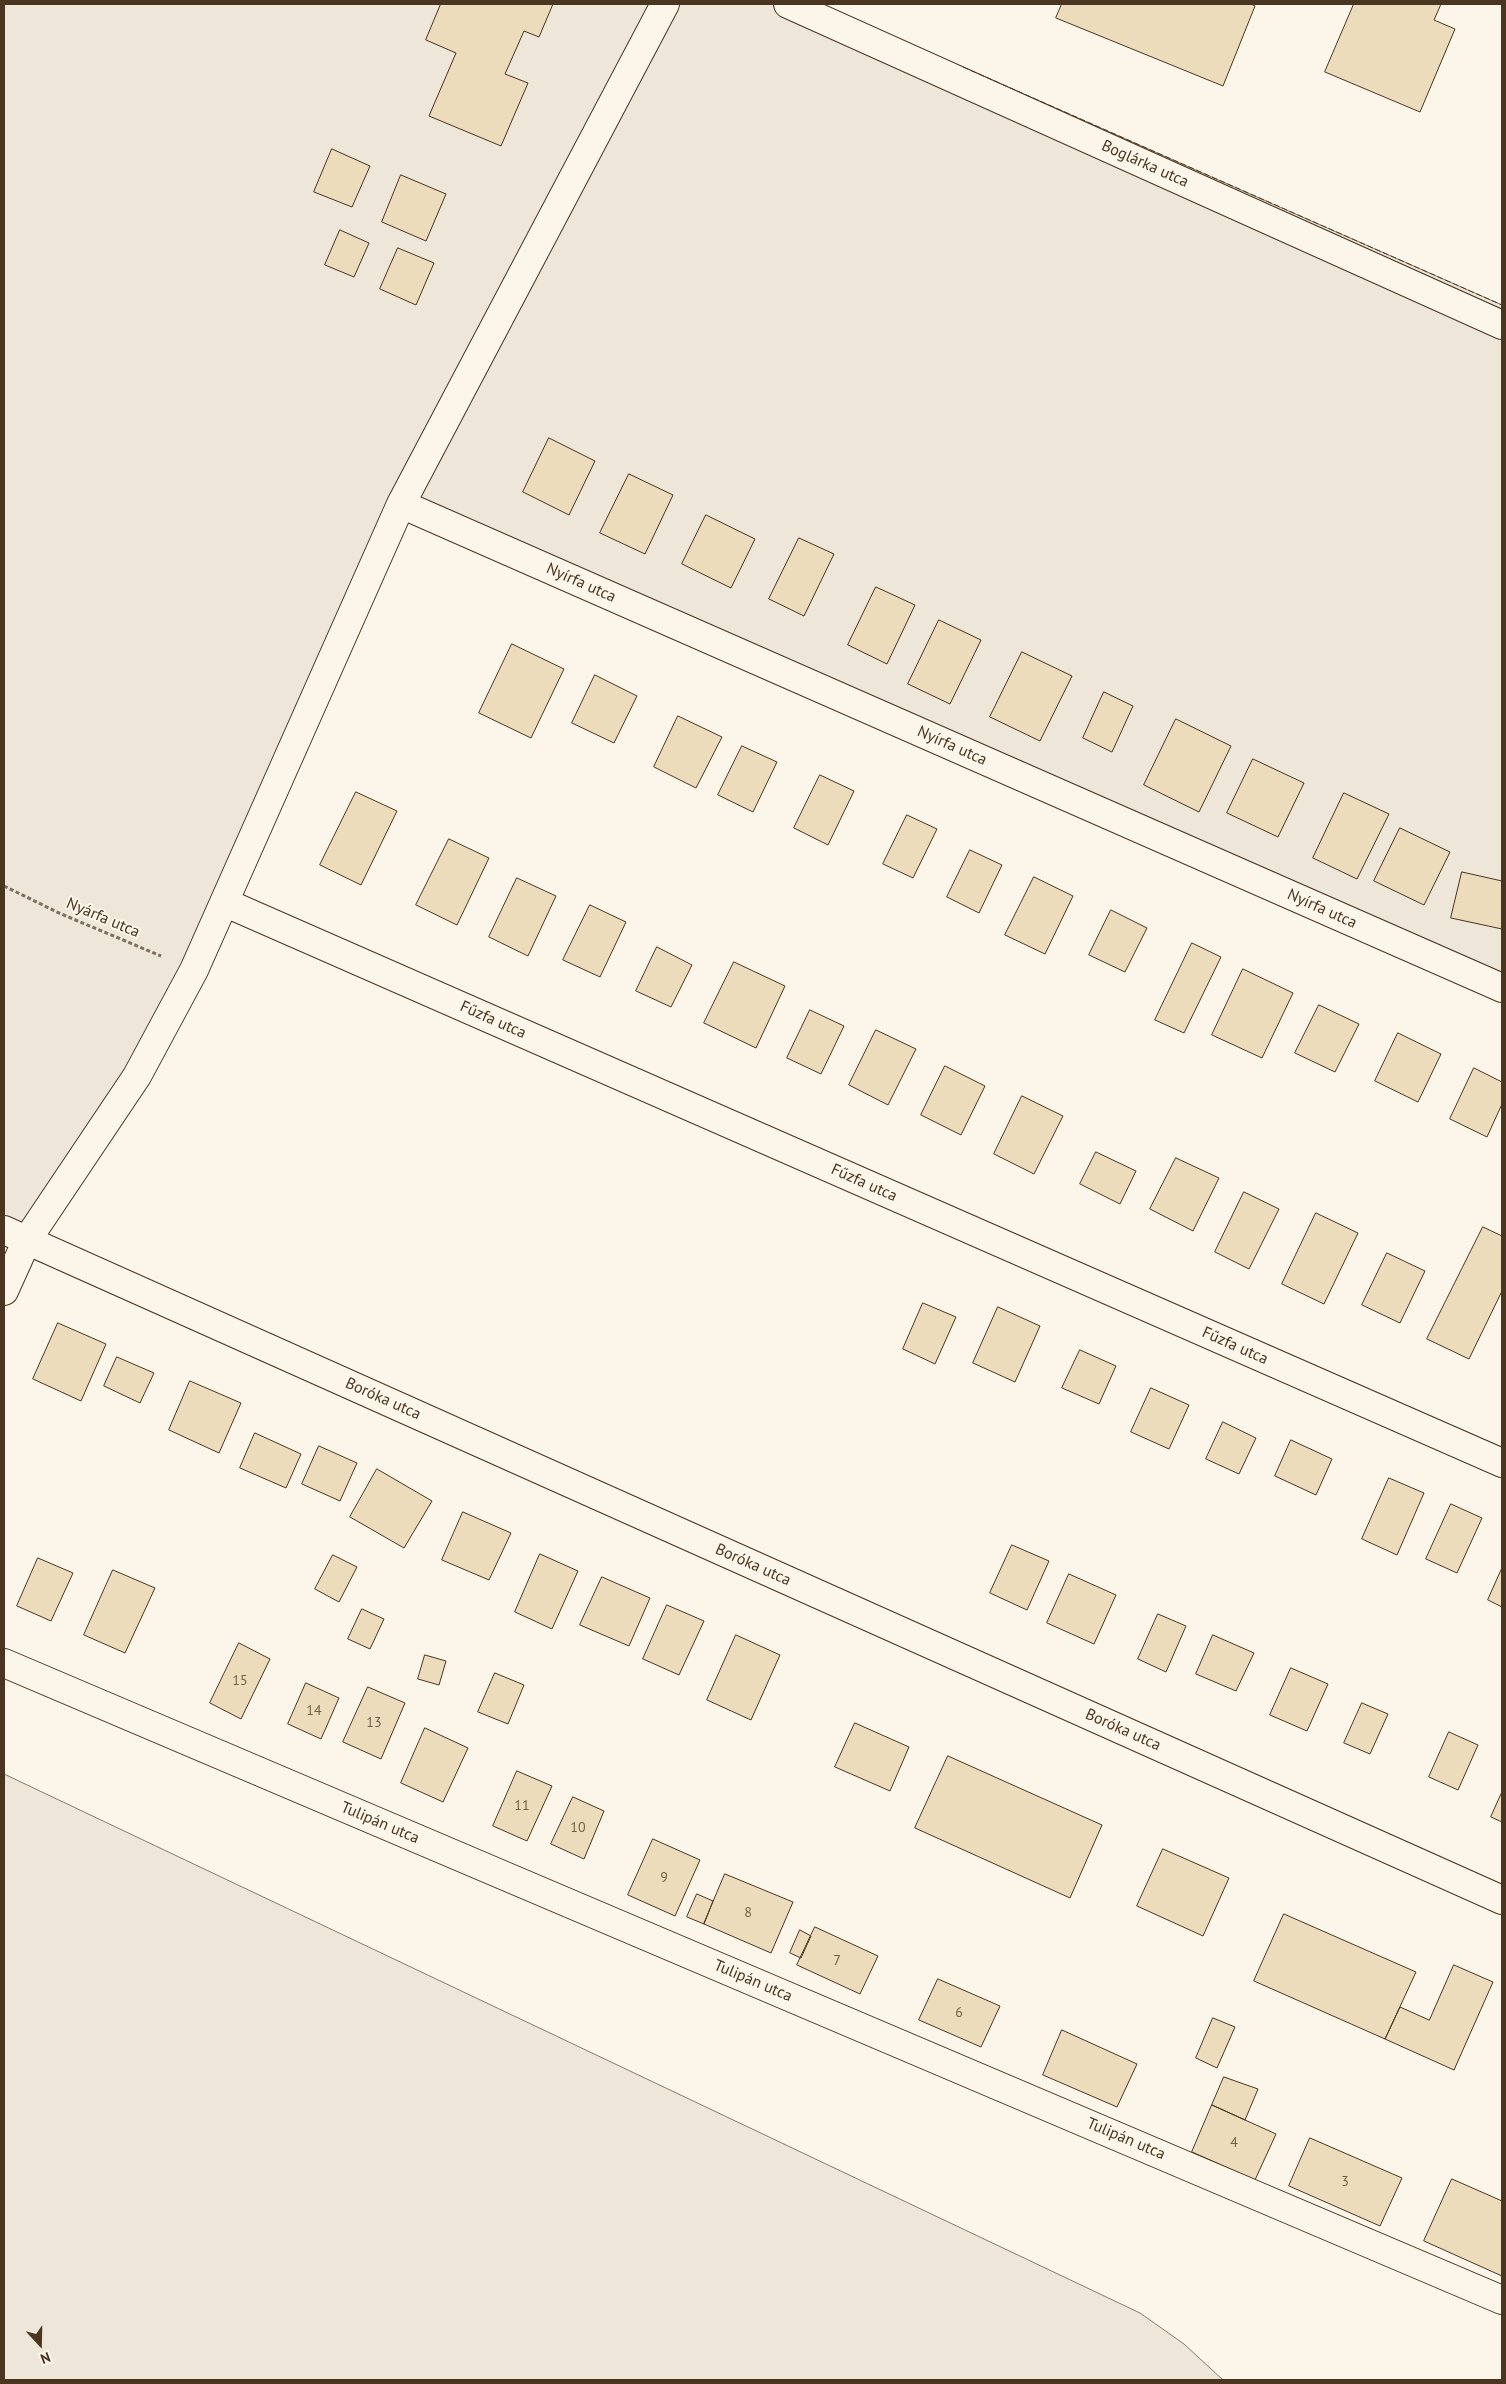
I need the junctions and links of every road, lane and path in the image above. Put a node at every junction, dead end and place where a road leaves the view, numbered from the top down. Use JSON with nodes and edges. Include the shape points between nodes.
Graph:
{"nodes":[{"id":1,"x":665,"y":4,"type":"edge"},
{"id":2,"x":788,"y":4,"type":"edge"},
{"id":3,"x":1502,"y":325,"type":"edge"},
{"id":4,"x":401,"y":504,"type":"junction"},
{"id":5,"x":4,"y":886,"type":"edge"},
{"id":6,"x":226,"y":903,"type":"junction"},
{"id":7,"x":194,"y":970,"type":"junction"},
{"id":8,"x":1502,"y":988,"type":"edge"},
{"id":9,"x":15,"y":1234,"type":"edge"},
{"id":10,"x":4,"y":1291,"type":"edge"},
{"id":11,"x":1502,"y":1463,"type":"edge"},
{"id":12,"x":4,"y":1663,"type":"edge"},
{"id":13,"x":1502,"y":1900,"type":"edge"},
{"id":14,"x":1502,"y":2300,"type":"edge"}],
"edges":[{"from":1,"to":4,"type":"street"},
{"from":2,"to":3,"type":"street","name":"Boglárka utca"},
{"from":4,"to":6,"type":"street"},
{"from":4,"to":8,"type":"street","name":"Nyírfa utca"},
{"from":5,"to":7,"type":"path","name":"Nyárfa utca","via":[[58,913]]},
{"from":6,"to":7,"type":"street"},
{"from":6,"to":11,"type":"street","name":"Fűzfa utca"},
{"from":7,"to":9,"type":"street","via":[[137,1076]]},
{"from":9,"to":10,"type":"street"},
{"from":9,"to":13,"type":"street","name":"Boróka utca"},
{"from":12,"to":14,"type":"street","name":"Tulipán utca"}]}
